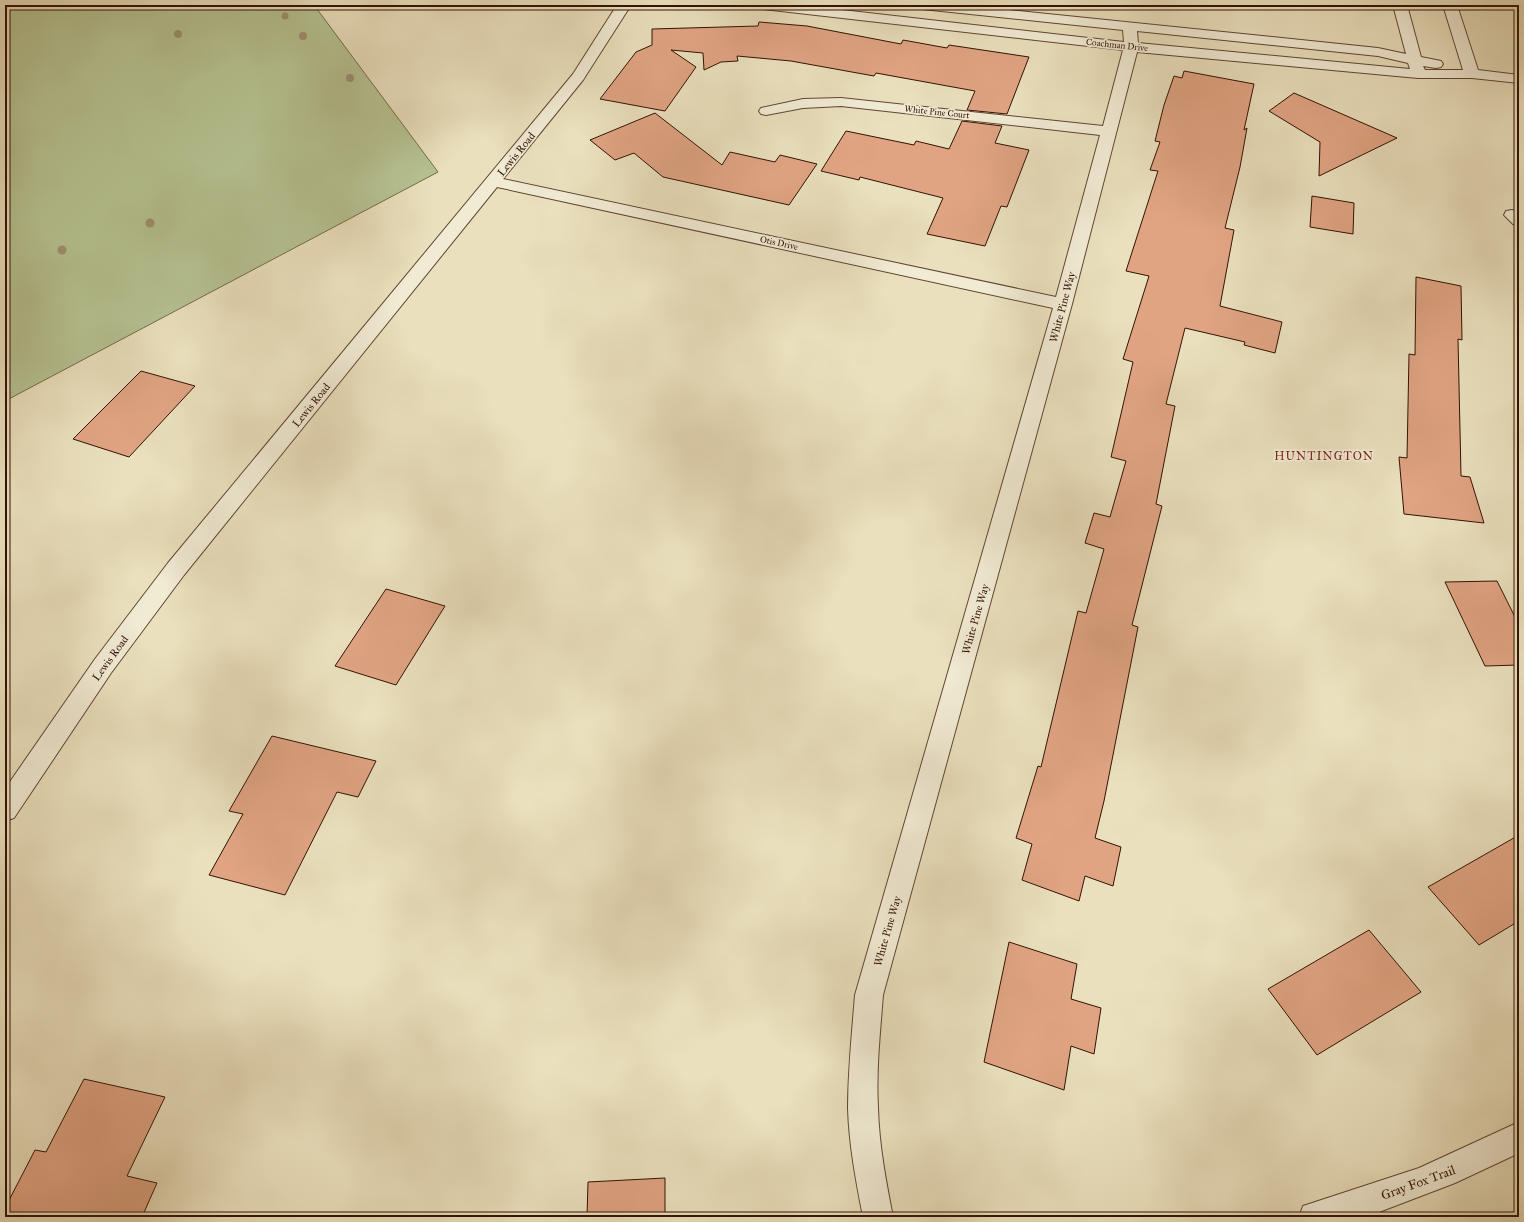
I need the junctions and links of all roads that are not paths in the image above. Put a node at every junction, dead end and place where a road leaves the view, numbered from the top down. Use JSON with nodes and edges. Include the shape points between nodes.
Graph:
{"nodes":[{"id":1,"x":624,"y":5,"type":"edge"},
{"id":2,"x":763,"y":5,"type":"edge"},
{"id":3,"x":922,"y":5,"type":"edge"},
{"id":4,"x":1400,"y":5,"type":"edge"},
{"id":5,"x":1450,"y":5,"type":"edge"},
{"id":6,"x":1130,"y":37,"type":"junction"},
{"id":7,"x":1414,"y":59,"type":"junction"},
{"id":8,"x":1418,"y":74,"type":"junction"},
{"id":9,"x":1472,"y":74,"type":"junction"},
{"id":10,"x":1519,"y":79,"type":"edge"},
{"id":11,"x":766,"y":111,"type":"dead end"},
{"id":12,"x":1109,"y":131,"type":"junction"},
{"id":13,"x":494,"y":182,"type":"junction"},
{"id":14,"x":1063,"y":304,"type":"junction"},
{"id":15,"x":5,"y":810,"type":"edge"},
{"id":16,"x":1519,"y":1137,"type":"edge"},
{"id":17,"x":878,"y":1217,"type":"edge"},
{"id":18,"x":1314,"y":1217,"type":"edge"}],
"edges":[{"from":1,"to":13,"type":"street","name":"Lewis Road","via":[[578,77]]},
{"from":2,"to":6,"type":"street","name":"Coachman Drive"},
{"from":3,"to":6,"type":"street","name":"Coachman Drive"},
{"from":4,"to":7,"type":"street"},
{"from":5,"to":9,"type":"street"},
{"from":6,"to":7,"type":"street","name":"Coachman Drive","via":[[1378,52]]},
{"from":6,"to":8,"type":"street","name":"Coachman Drive"},
{"from":6,"to":12,"type":"street","name":"White Pine Way"},
{"from":7,"to":8,"type":"street"},
{"from":7,"to":9,"type":"street","name":"Coachman Drive"},
{"from":8,"to":9,"type":"street","name":"Coachman Drive"},
{"from":9,"to":10,"type":"street","name":"Coachman Drive"},
{"from":11,"to":12,"type":"street","name":"White Pine Court","via":[[791,104],[841,102]]},
{"from":12,"to":14,"type":"street","name":"White Pine Way"},
{"from":13,"to":14,"type":"street","name":"Otis Drive"},
{"from":13,"to":15,"type":"street","name":"Lewis Road","via":[[176,569],[103,666]]},
{"from":14,"to":17,"type":"street","name":"White Pine Way","via":[[869,995],[863,1109],[870,1174]]},
{"from":16,"to":18,"type":"street","name":"Gray Fox Trail","via":[[1466,1164],[1345,1209]]}]}
